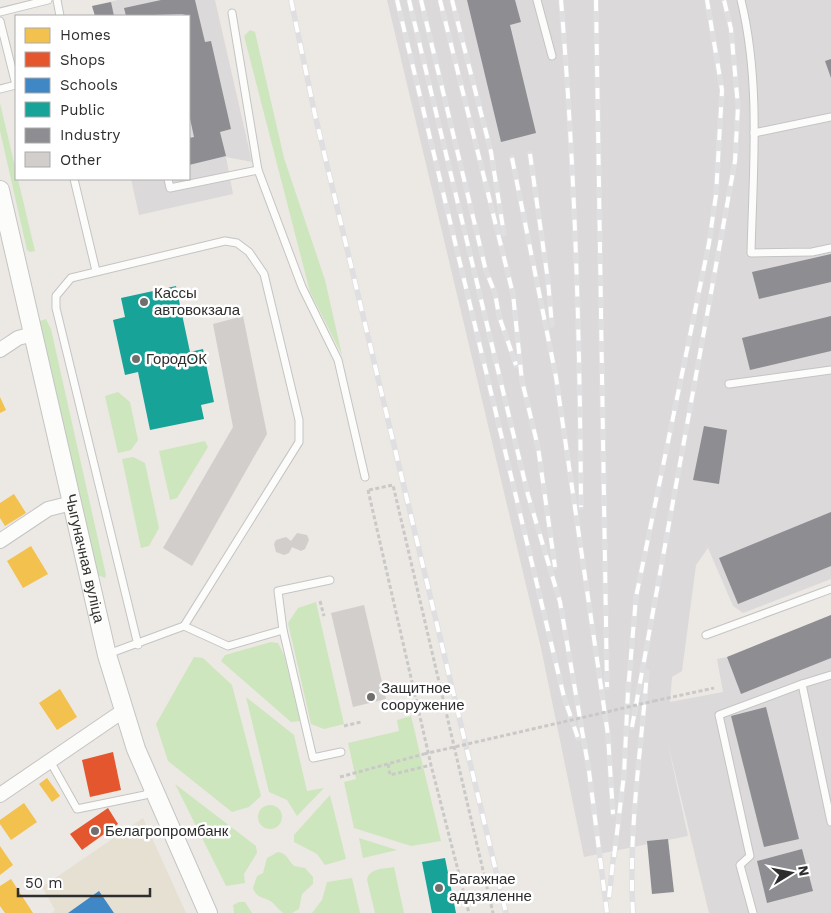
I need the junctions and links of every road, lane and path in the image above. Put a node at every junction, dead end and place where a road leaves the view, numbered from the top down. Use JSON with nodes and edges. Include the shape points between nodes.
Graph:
{"nodes":[{"id":1,"x":48,"y":0,"type":"edge"},
{"id":2,"x":57,"y":0,"type":"edge"},
{"id":3,"x":537,"y":0,"type":"edge"},
{"id":4,"x":741,"y":0,"type":"edge"},
{"id":5,"x":0,"y":12,"type":"edge"},
{"id":6,"x":232,"y":13,"type":"dead end"},
{"id":7,"x":60,"y":15,"type":"edge"},
{"id":8,"x":0,"y":21,"type":"edge"},
{"id":9,"x":552,"y":56,"type":"dead end"},
{"id":10,"x":15,"y":81,"type":"edge"},
{"id":11,"x":15,"y":85,"type":"edge"},
{"id":12,"x":0,"y":89,"type":"edge"},
{"id":13,"x":831,"y":117,"type":"edge"},
{"id":14,"x":754,"y":133,"type":"junction"},
{"id":15,"x":258,"y":170,"type":"junction"},
{"id":16,"x":74,"y":180,"type":"edge"},
{"id":17,"x":168,"y":180,"type":"edge"},
{"id":18,"x":0,"y":190,"type":"edge"},
{"id":19,"x":5,"y":240,"type":"edge"},
{"id":20,"x":831,"y":248,"type":"edge"},
{"id":21,"x":96,"y":271,"type":"junction"},
{"id":22,"x":33,"y":334,"type":"junction"},
{"id":23,"x":0,"y":350,"type":"edge"},
{"id":24,"x":831,"y":370,"type":"edge"},
{"id":25,"x":729,"y":384,"type":"dead end"},
{"id":26,"x":365,"y":477,"type":"joint"},
{"id":27,"x":368,"y":490,"type":"junction"},
{"id":28,"x":72,"y":503,"type":"junction"},
{"id":29,"x":0,"y":541,"type":"edge"},
{"id":30,"x":330,"y":580,"type":"dead end"},
{"id":31,"x":831,"y":589,"type":"edge"},
{"id":32,"x":320,"y":601,"type":"dead end"},
{"id":33,"x":324,"y":616,"type":"dead end"},
{"id":34,"x":184,"y":626,"type":"junction"},
{"id":35,"x":282,"y":630,"type":"junction"},
{"id":36,"x":706,"y":635,"type":"dead end"},
{"id":37,"x":138,"y":645,"type":"junction"},
{"id":38,"x":107,"y":655,"type":"junction"},
{"id":39,"x":831,"y":674,"type":"edge"},
{"id":40,"x":802,"y":684,"type":"junction"},
{"id":41,"x":714,"y":688,"type":"dead end"},
{"id":42,"x":124,"y":711,"type":"junction"},
{"id":43,"x":361,"y":722,"type":"dead end"},
{"id":44,"x":344,"y":726,"type":"dead end"},
{"id":45,"x":341,"y":752,"type":"dead end"},
{"id":46,"x":50,"y":761,"type":"junction"},
{"id":47,"x":388,"y":764,"type":"junction"},
{"id":48,"x":431,"y":765,"type":"junction"},
{"id":49,"x":340,"y":776,"type":"dead end"},
{"id":50,"x":153,"y":788,"type":"junction"},
{"id":51,"x":0,"y":795,"type":"edge"},
{"id":52,"x":831,"y":822,"type":"edge"},
{"id":53,"x":208,"y":913,"type":"edge"},
{"id":54,"x":469,"y":913,"type":"edge"},
{"id":55,"x":493,"y":913,"type":"edge"},
{"id":56,"x":753,"y":913,"type":"edge"}],
"edges":[{"from":1,"to":5,"type":"lane"},
{"from":2,"to":7,"type":"lane"},
{"from":3,"to":9,"type":"lane"},
{"from":4,"to":14,"type":"lane","via":[[749,34]]},
{"from":6,"to":15,"type":"lane"},
{"from":8,"to":10,"type":"lane"},
{"from":11,"to":12,"type":"lane"},
{"from":13,"to":14,"type":"lane"},
{"from":14,"to":20,"type":"lane","via":[[751,254],[812,252]]},
{"from":15,"to":17,"type":"lane","via":[[170,188]]},
{"from":15,"to":26,"type":"lane","via":[[302,287],[338,360]]},
{"from":16,"to":21,"type":"lane"},
{"from":18,"to":19,"type":"street","name":"Чыгуначная вуліца"},
{"from":19,"to":22,"type":"street","name":"Чыгуначная вуліца"},
{"from":21,"to":34,"type":"lane","via":[[225,241],[249,252],[264,274],[299,420],[299,442]]},
{"from":21,"to":37,"type":"lane","via":[[71,278],[56,296],[56,308]]},
{"from":22,"to":23,"type":"street","via":[[18,338]]},
{"from":22,"to":28,"type":"street","name":"Чыгуначная вуліца"},
{"from":24,"to":25,"type":"lane"},
{"from":26,"to":27,"type":"path"},
{"from":27,"to":48,"type":"path"},
{"from":27,"to":55,"type":"path","via":[[394,485]]},
{"from":28,"to":29,"type":"street","via":[[48,509]]},
{"from":28,"to":38,"type":"street","name":"Чыгуначная вуліца"},
{"from":30,"to":35,"type":"lane","via":[[278,591]]},
{"from":31,"to":36,"type":"lane"},
{"from":32,"to":33,"type":"path"},
{"from":34,"to":35,"type":"lane","via":[[228,646]]},
{"from":34,"to":37,"type":"lane"},
{"from":35,"to":45,"type":"lane","via":[[313,758]]},
{"from":37,"to":38,"type":"lane"},
{"from":38,"to":42,"type":"street","name":"Чыгуначная вуліца"},
{"from":39,"to":40,"type":"lane"},
{"from":40,"to":52,"type":"lane"},
{"from":40,"to":56,"type":"lane","via":[[719,715],[750,856],[740,865]]},
{"from":41,"to":47,"type":"path","bridge":true},
{"from":42,"to":46,"type":"street"},
{"from":42,"to":50,"type":"street","name":"Чыгуначная вуліца"},
{"from":43,"to":44,"type":"path"},
{"from":46,"to":50,"type":"lane","via":[[77,809],[145,794]]},
{"from":46,"to":51,"type":"street"},
{"from":47,"to":48,"type":"path","via":[[390,774]]},
{"from":47,"to":49,"type":"path"},
{"from":48,"to":54,"type":"path"},
{"from":50,"to":53,"type":"street","name":"Чыгуначная вуліца"}]}
